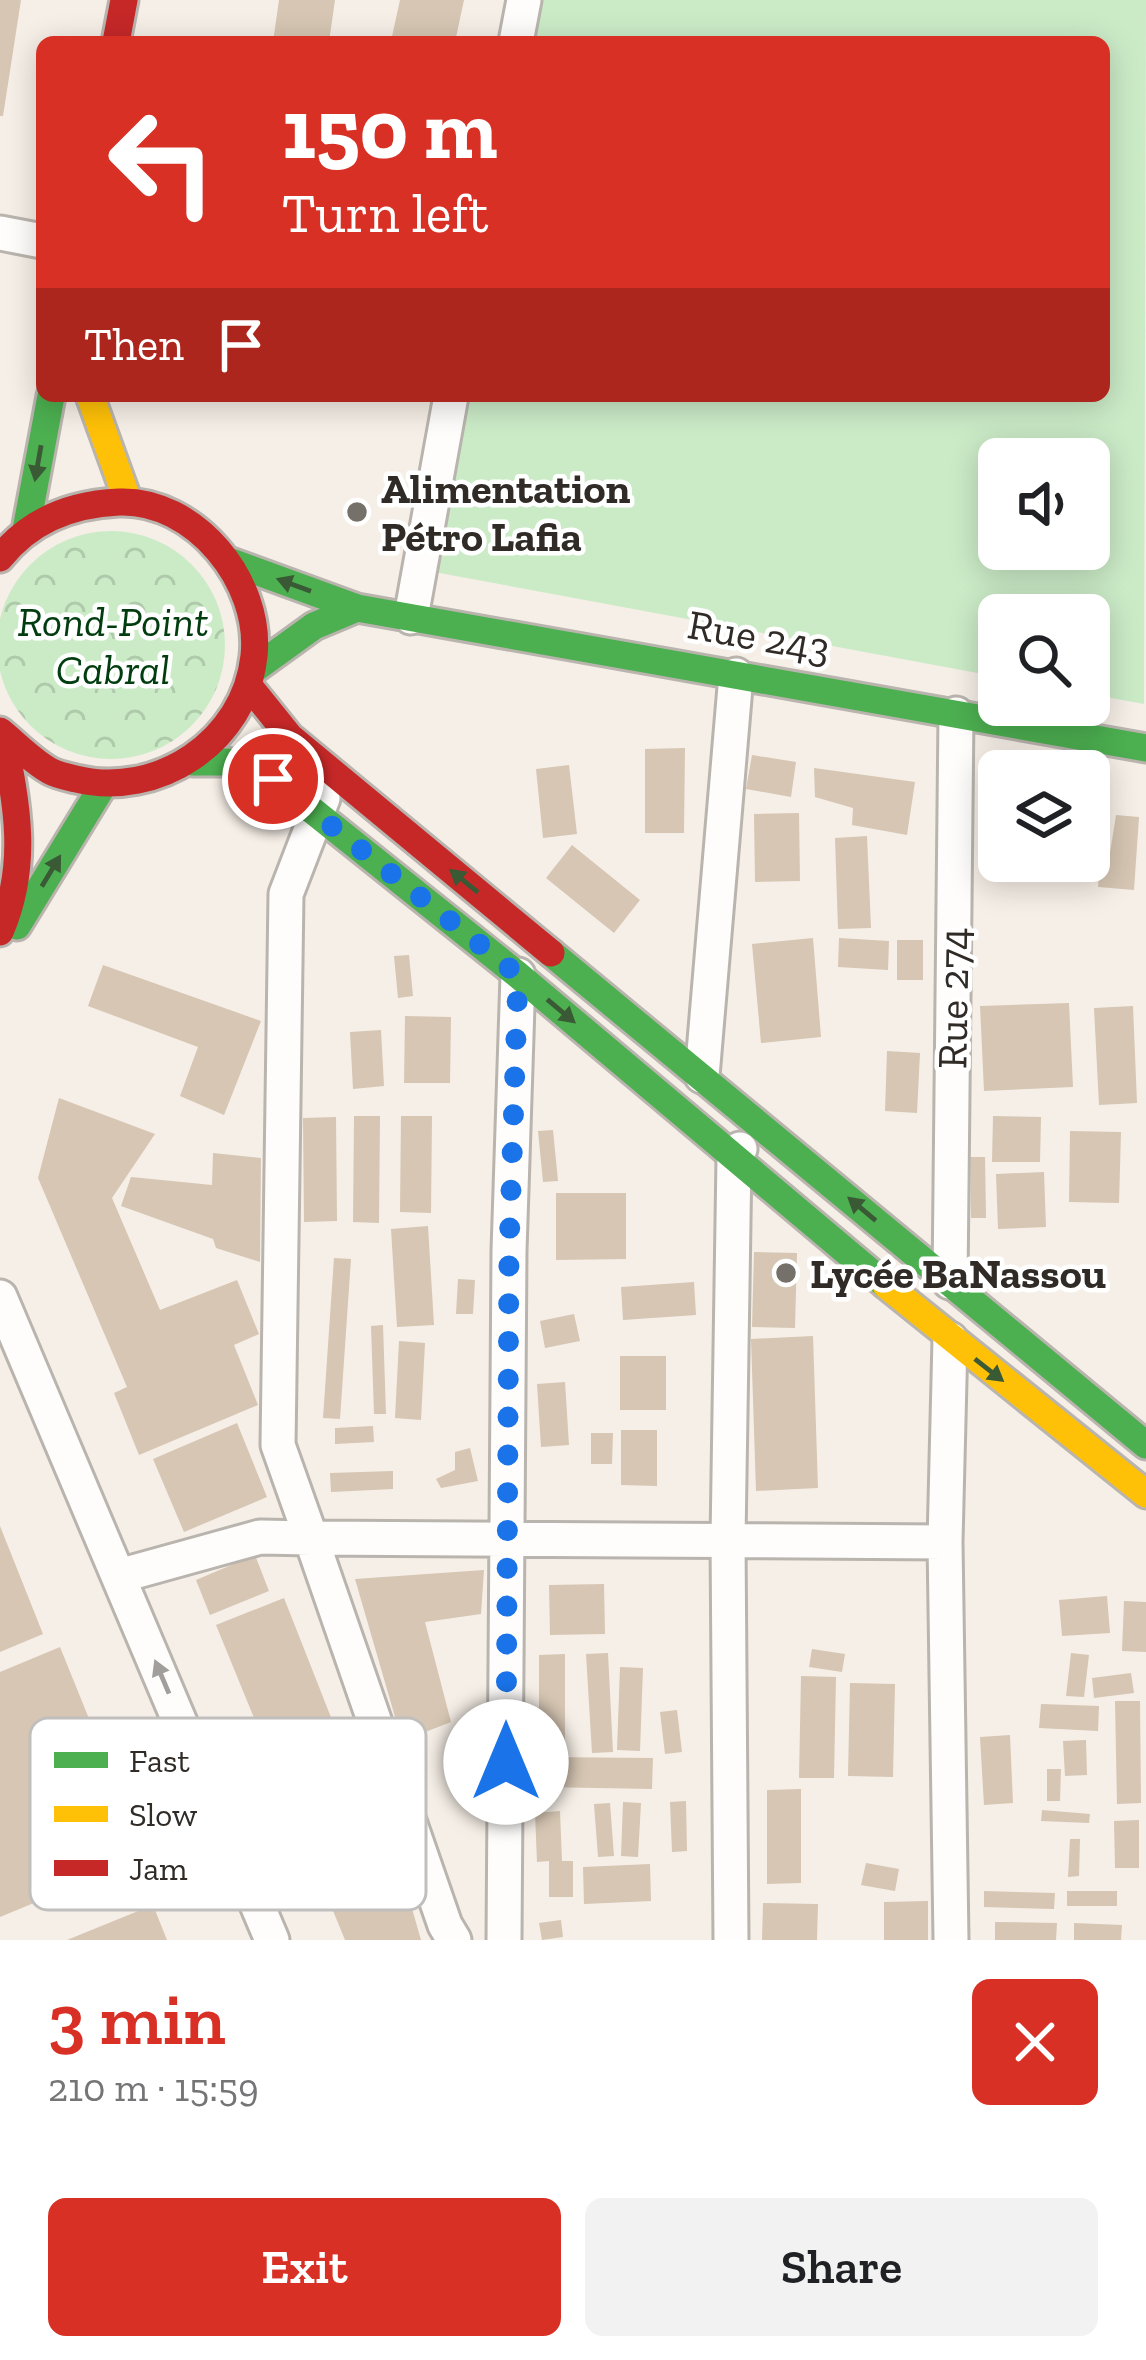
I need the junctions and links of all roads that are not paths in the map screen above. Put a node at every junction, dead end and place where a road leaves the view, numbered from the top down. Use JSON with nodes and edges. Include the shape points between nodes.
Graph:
{"nodes":[{"id":1,"x":124,"y":0,"type":"edge"},
{"id":2,"x":524,"y":0,"type":"edge"},
{"id":3,"x":117,"y":36,"type":"edge"},
{"id":4,"x":517,"y":36,"type":"edge"},
{"id":5,"x":0,"y":233,"type":"edge"},
{"id":6,"x":36,"y":240,"type":"edge"},
{"id":7,"x":50,"y":402,"type":"edge"},
{"id":8,"x":92,"y":402,"type":"edge"},
{"id":9,"x":450,"y":402,"type":"edge"},
{"id":10,"x":128,"y":501,"type":"junction"},
{"id":11,"x":26,"y":530,"type":"junction"},
{"id":12,"x":2,"y":553,"type":"edge"},
{"id":13,"x":231,"y":562,"type":"junction"},
{"id":14,"x":357,"y":608,"type":"junction"},
{"id":15,"x":411,"y":617,"type":"junction"},
{"id":16,"x":736,"y":675,"type":"junction"},
{"id":17,"x":251,"y":678,"type":"junction"},
{"id":18,"x":956,"y":714,"type":"junction"},
{"id":19,"x":1,"y":734,"type":"edge"},
{"id":20,"x":1146,"y":748,"type":"edge"},
{"id":21,"x":194,"y":762,"type":"junction"},
{"id":22,"x":336,"y":775,"type":"junction"},
{"id":23,"x":102,"y":787,"type":"junction"},
{"id":24,"x":316,"y":811,"type":"junction"},
{"id":25,"x":0,"y":932,"type":"edge"},
{"id":26,"x":0,"y":954,"type":"edge"},
{"id":27,"x":518,"y":975,"type":"junction"},
{"id":28,"x":702,"y":1076,"type":"junction"},
{"id":29,"x":757,"y":1122,"type":"junction"},
{"id":30,"x":734,"y":1159,"type":"junction"},
{"id":31,"x":950,"y":1282,"type":"junction"},
{"id":32,"x":0,"y":1297,"type":"edge"},
{"id":33,"x":950,"y":1339,"type":"junction"},
{"id":34,"x":1146,"y":1444,"type":"edge"},
{"id":35,"x":1146,"y":1494,"type":"edge"},
{"id":36,"x":311,"y":1538,"type":"junction"},
{"id":37,"x":728,"y":1540,"type":"junction"},
{"id":38,"x":508,"y":1541,"type":"junction"},
{"id":39,"x":945,"y":1542,"type":"junction"},
{"id":40,"x":119,"y":1576,"type":"junction"},
{"id":41,"x":179,"y":1718,"type":"edge"},
{"id":42,"x":374,"y":1718,"type":"edge"},
{"id":43,"x":426,"y":1868,"type":"edge"},
{"id":44,"x":259,"y":1910,"type":"edge"},
{"id":45,"x":272,"y":1940,"type":"edge"},
{"id":46,"x":454,"y":1940,"type":"edge"},
{"id":47,"x":504,"y":1940,"type":"edge"},
{"id":48,"x":731,"y":1940,"type":"edge"},
{"id":49,"x":951,"y":1940,"type":"edge"}],
"edges":[{"from":1,"to":3,"type":"street"},
{"from":2,"to":4,"type":"street"},
{"from":5,"to":6,"type":"street"},
{"from":7,"to":11,"type":"street","one_way":true},
{"from":8,"to":10,"type":"street"},
{"from":9,"to":15,"type":"street"},
{"from":10,"to":11,"type":"street","via":[[74,506]]},
{"from":10,"to":13,"type":"street","via":[[168,511]]},
{"from":11,"to":12,"type":"street"},
{"from":14,"to":13,"type":"street","name":"Rue 243","one_way":true},
{"from":13,"to":17,"type":"street","via":[[256,633]]},
{"from":14,"to":15,"type":"street","name":"Rue 243"},
{"from":14,"to":17,"type":"street","via":[[314,626]]},
{"from":15,"to":16,"type":"street","name":"Rue 243"},
{"from":16,"to":18,"type":"street","name":"Rue 243"},
{"from":16,"to":28,"type":"street"},
{"from":17,"to":21,"type":"street","via":[[236,715]]},
{"from":17,"to":22,"type":"street","via":[[263,708]]},
{"from":18,"to":20,"type":"street","name":"Rue 243"},
{"from":18,"to":31,"type":"street","name":"Rue 274"},
{"from":19,"to":23,"type":"street","via":[[47,771]]},
{"from":19,"to":25,"type":"street","via":[[23,836]]},
{"from":21,"to":23,"type":"street","via":[[150,782]]},
{"from":21,"to":24,"type":"street","via":[[227,762],[273,779]]},
{"from":22,"to":24,"type":"street"},
{"from":28,"to":22,"type":"street","one_way":true},
{"from":26,"to":23,"type":"street","one_way":true},
{"from":24,"to":27,"type":"street"},
{"from":24,"to":36,"type":"street","via":[[286,894],[278,1445]]},
{"from":27,"to":30,"type":"street","one_way":true},
{"from":27,"to":38,"type":"street"},
{"from":28,"to":29,"type":"street"},
{"from":29,"to":30,"type":"street"},
{"from":31,"to":29,"type":"street","one_way":true},
{"from":30,"to":33,"type":"street"},
{"from":30,"to":37,"type":"street"},
{"from":31,"to":34,"type":"street"},
{"from":32,"to":40,"type":"street"},
{"from":33,"to":35,"type":"street","one_way":true},
{"from":33,"to":39,"type":"street"},
{"from":36,"to":38,"type":"street"},
{"from":36,"to":40,"type":"street","via":[[260,1537]]},
{"from":36,"to":42,"type":"street"},
{"from":37,"to":38,"type":"street"},
{"from":37,"to":39,"type":"street"},
{"from":37,"to":48,"type":"street"},
{"from":38,"to":47,"type":"street"},
{"from":39,"to":49,"type":"street"},
{"from":41,"to":40,"type":"street","one_way":true},
{"from":43,"to":46,"type":"street"},
{"from":45,"to":44,"type":"street","one_way":true}]}
